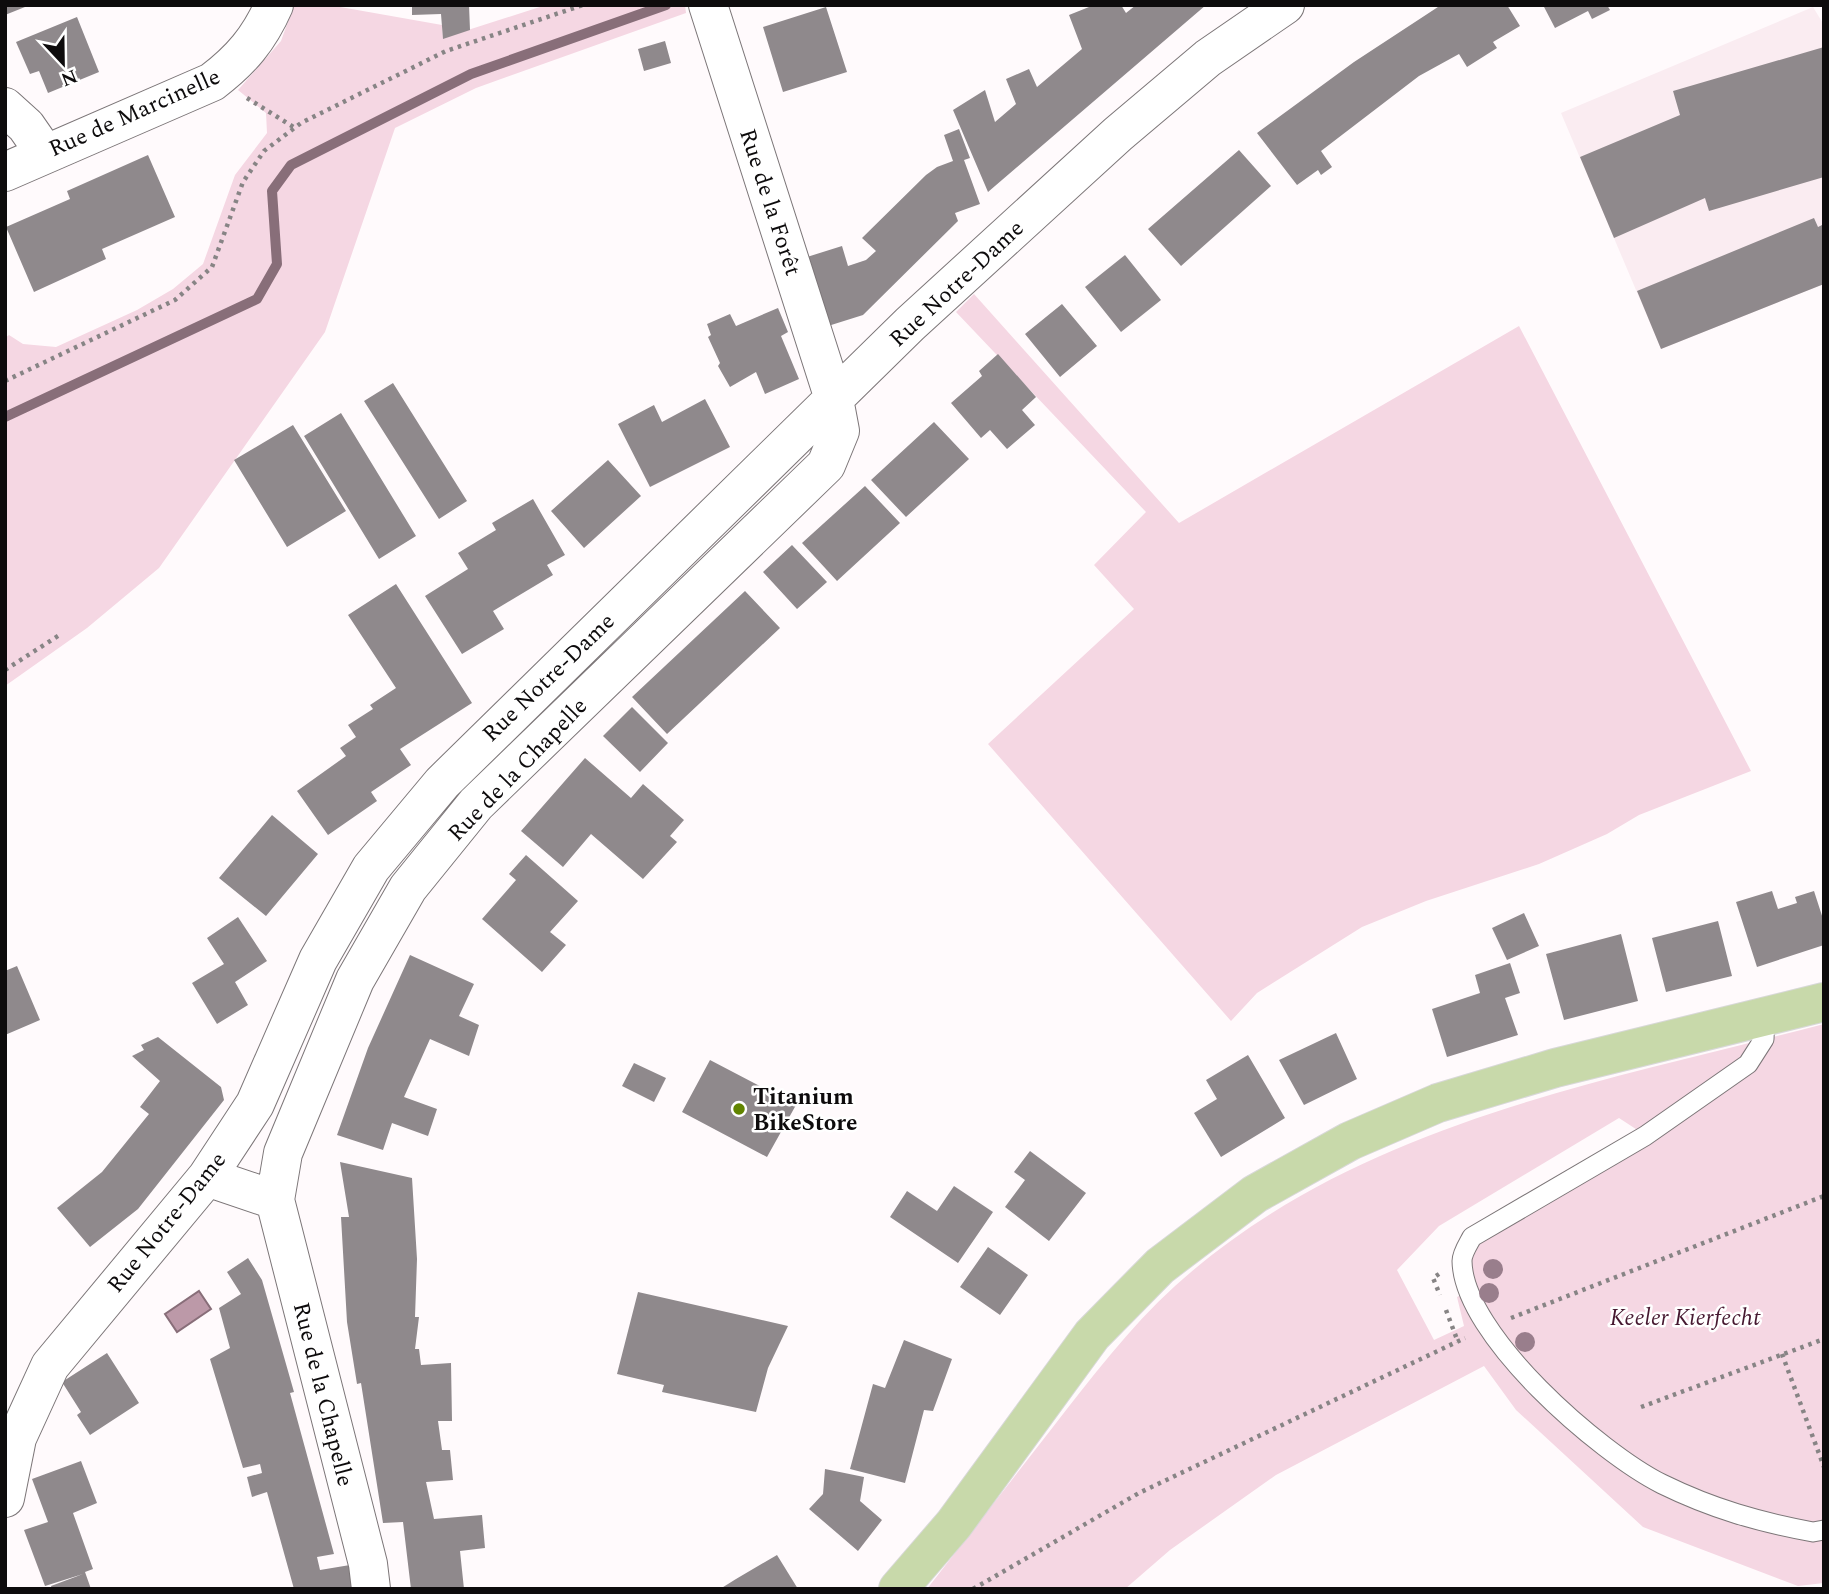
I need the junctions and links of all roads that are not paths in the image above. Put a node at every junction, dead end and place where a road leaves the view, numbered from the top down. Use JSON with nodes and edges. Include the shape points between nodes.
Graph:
{"nodes":[{"id":1,"x":274,"y":5,"type":"edge"},
{"id":2,"x":708,"y":5,"type":"edge"},
{"id":3,"x":1285,"y":5,"type":"edge"},
{"id":4,"x":5,"y":107,"type":"edge"},
{"id":5,"x":44,"y":152,"type":"junction"},
{"id":6,"x":5,"y":172,"type":"edge"},
{"id":7,"x":834,"y":399,"type":"junction"},
{"id":8,"x":1824,"y":1002,"type":"edge"},
{"id":9,"x":1765,"y":1017,"type":"junction"},
{"id":10,"x":207,"y":1178,"type":"junction"},
{"id":11,"x":275,"y":1200,"type":"junction"},
{"id":12,"x":5,"y":1499,"type":"edge"},
{"id":13,"x":1824,"y":1530,"type":"edge"},
{"id":14,"x":371,"y":1589,"type":"edge"},
{"id":15,"x":898,"y":1589,"type":"edge"}],
"edges":[{"from":1,"to":5,"type":"street","name":"Rue de Marcinelle","via":[[262,33],[240,60],[219,76]]},
{"from":2,"to":7,"type":"street","name":"Rue de la Forêt"},
{"from":3,"to":7,"type":"street","name":"Rue Notre-Dame","via":[[1208,58],[1118,134]]},
{"from":4,"to":5,"type":"street","via":[[26,125]]},
{"from":5,"to":6,"type":"street","name":"Rue de Marcinelle"},
{"from":7,"to":10,"type":"street","name":"Rue Notre-Dame","via":[[498,725],[371,868],[318,960],[255,1104]]},
{"from":7,"to":11,"type":"street","name":"Rue de la Chapelle","via":[[840,431],[826,465],[476,804],[408,888],[355,980],[283,1153]]},
{"from":8,"to":9,"type":"main road"},
{"from":9,"to":13,"type":"lane","via":[[1764,1040],[1748,1064],[1645,1136],[1472,1237],[1461,1259],[1469,1291],[1507,1353],[1554,1404],[1630,1466],[1750,1520]]},
{"from":9,"to":15,"type":"main road","via":[[1555,1068],[1438,1103],[1350,1141],[1255,1194],[1160,1266],[1092,1335],[954,1524]]},
{"from":10,"to":11,"type":"street"},
{"from":10,"to":12,"type":"street","name":"Rue Notre-Dame","via":[[50,1366],[17,1438]]},
{"from":11,"to":14,"type":"street","name":"Rue de la Chapelle"}]}
